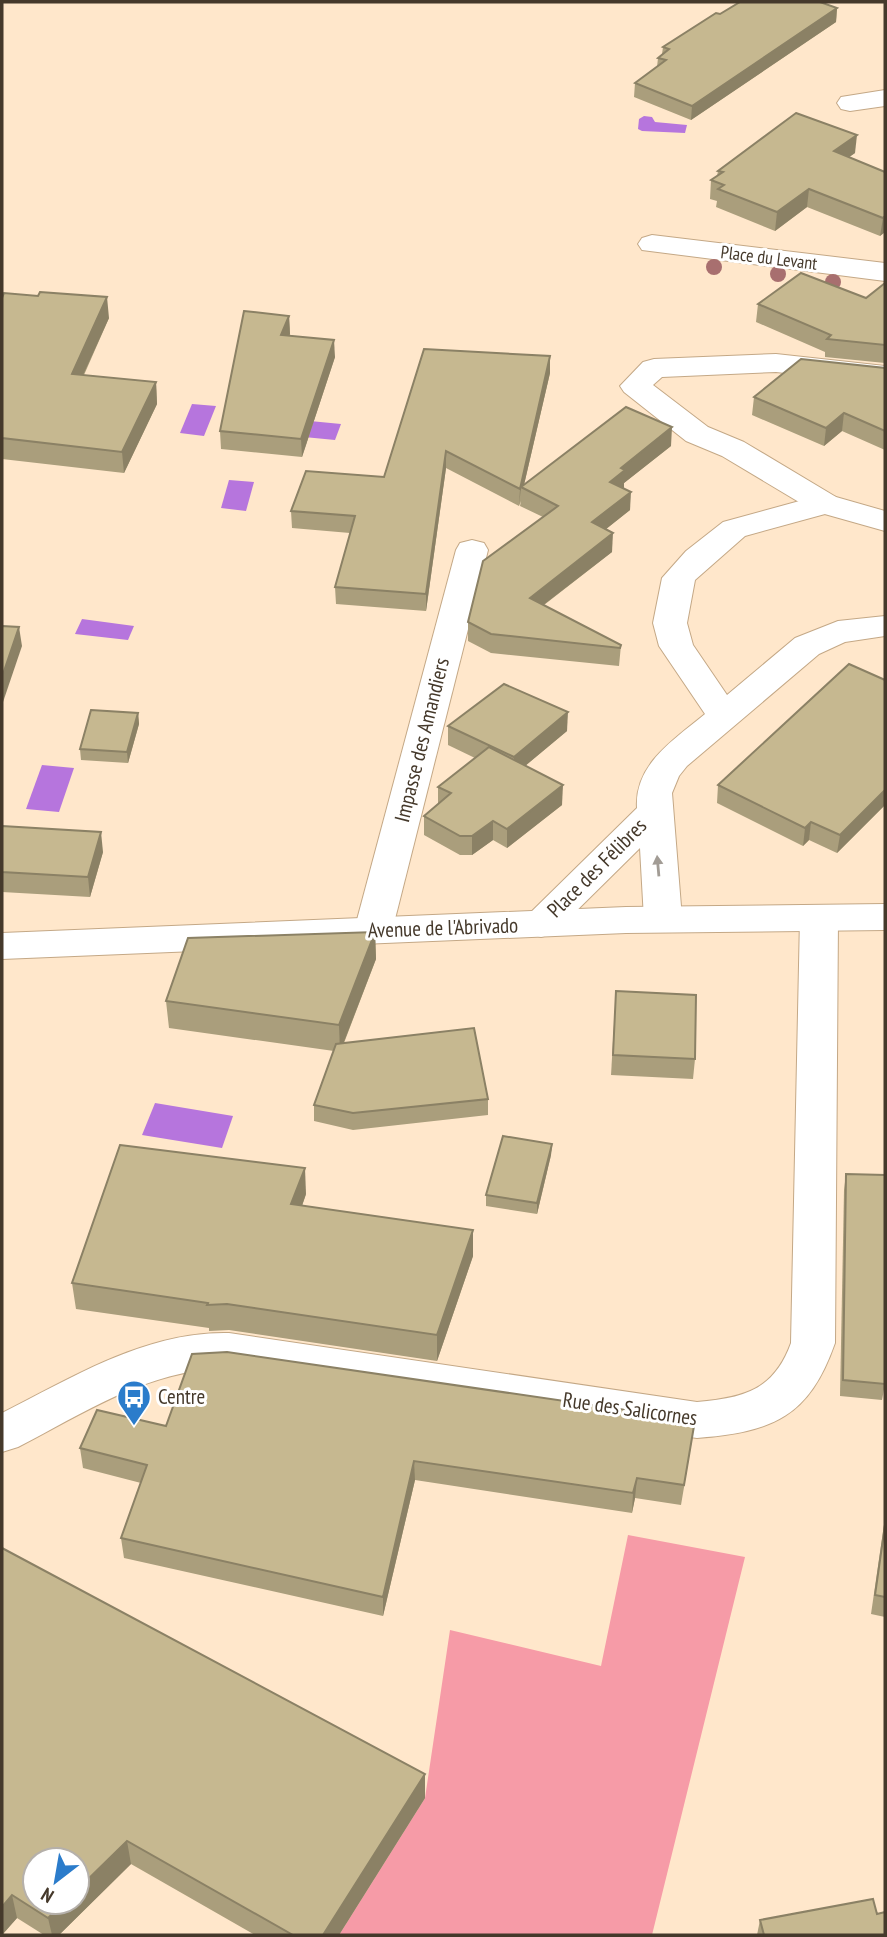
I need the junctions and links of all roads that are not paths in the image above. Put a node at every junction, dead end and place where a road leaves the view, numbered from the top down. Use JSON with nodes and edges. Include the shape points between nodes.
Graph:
{"nodes":[{"id":1,"x":885,"y":97,"type":"edge"},
{"id":2,"x":850,"y":103,"type":"dead end"},
{"id":3,"x":652,"y":244,"type":"dead end"},
{"id":4,"x":885,"y":272,"type":"edge"},
{"id":5,"x":885,"y":375,"type":"edge"},
{"id":6,"x":825,"y":504,"type":"junction"},
{"id":7,"x":885,"y":521,"type":"edge"},
{"id":8,"x":472,"y":550,"type":"dead end"},
{"id":9,"x":885,"y":626,"type":"edge"},
{"id":10,"x":724,"y":716,"type":"junction"},
{"id":11,"x":654,"y":812,"type":"junction"},
{"id":12,"x":885,"y":917,"type":"edge"},
{"id":13,"x":819,"y":918,"type":"junction"},
{"id":14,"x":663,"y":919,"type":"junction"},
{"id":15,"x":541,"y":924,"type":"junction"},
{"id":16,"x":373,"y":931,"type":"junction"},
{"id":17,"x":2,"y":946,"type":"edge"},
{"id":18,"x":2,"y":1434,"type":"edge"}],
"edges":[{"from":1,"to":2,"type":"street"},
{"from":3,"to":4,"type":"street","name":"Place du Levant"},
{"from":5,"to":6,"type":"street","via":[[776,363],[654,368],[635,386],[696,434],[733,449]]},
{"from":6,"to":7,"type":"street"},
{"from":6,"to":10,"type":"street","via":[[734,529],[679,578],[670,623],[676,646]]},
{"from":8,"to":16,"type":"street","name":"Impasse des Amandiers"},
{"from":9,"to":10,"type":"street","name":"Place des Félibres","via":[[838,632],[807,646]]},
{"from":10,"to":11,"type":"street","name":"Place des Félibres","via":[[662,772],[654,793]]},
{"from":14,"to":11,"type":"street","name":"Place des Félibres","one_way":true},
{"from":11,"to":15,"type":"street","name":"Place des Félibres"},
{"from":12,"to":13,"type":"street","name":"Avenue de l'Abrivado"},
{"from":13,"to":14,"type":"street","name":"Avenue de l'Abrivado"},
{"from":13,"to":18,"type":"street","name":"Rue des Salicornes","via":[[813,1343],[802,1373],[774,1401],[739,1418],[697,1420],[199,1350],[95,1387]]},
{"from":14,"to":15,"type":"street","name":"Avenue de l'Abrivado"},
{"from":15,"to":16,"type":"street","name":"Avenue de l'Abrivado"},
{"from":16,"to":17,"type":"street","name":"Avenue de l'Abrivado"}]}
